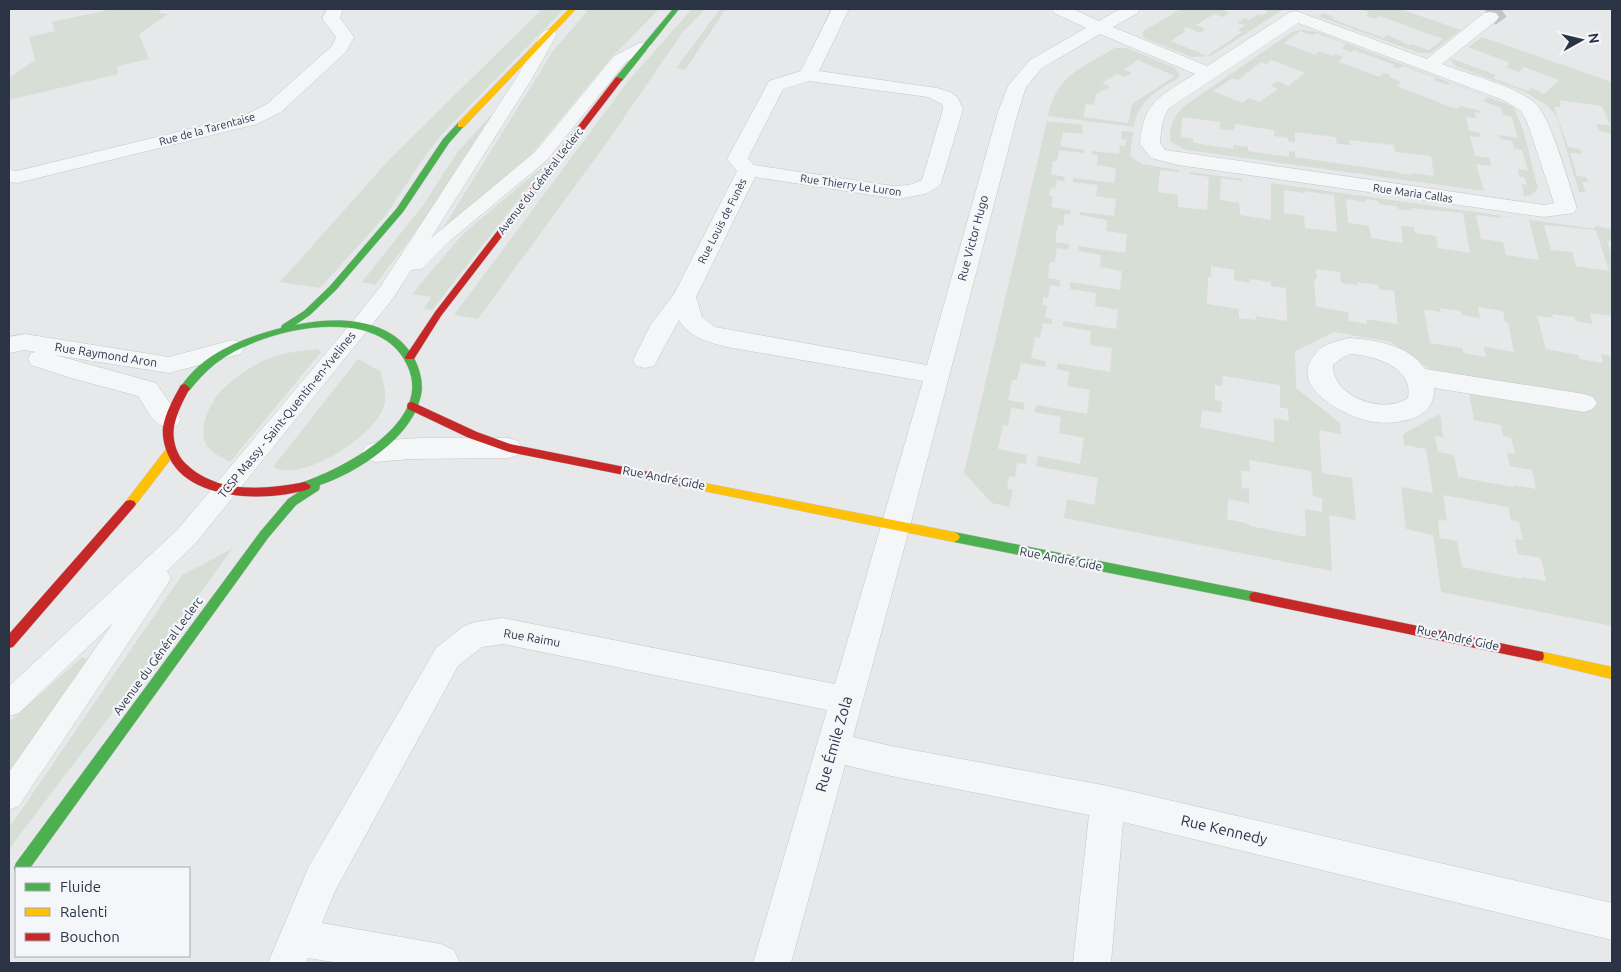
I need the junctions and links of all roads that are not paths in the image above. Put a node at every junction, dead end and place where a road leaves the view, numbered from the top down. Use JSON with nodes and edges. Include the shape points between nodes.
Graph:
{"nodes":[{"id":1,"x":335,"y":9,"type":"edge"},
{"id":2,"x":573,"y":9,"type":"edge"},
{"id":3,"x":676,"y":9,"type":"edge"},
{"id":4,"x":840,"y":9,"type":"edge"},
{"id":5,"x":1060,"y":9,"type":"edge"},
{"id":6,"x":1132,"y":9,"type":"edge"},
{"id":7,"x":1301,"y":12,"type":"edge"},
{"id":8,"x":1490,"y":17,"type":"tunnel mouth"},
{"id":9,"x":1100,"y":26,"type":"junction"},
{"id":10,"x":549,"y":34,"type":"junction"},
{"id":11,"x":644,"y":46,"type":"junction"},
{"id":12,"x":1429,"y":66,"type":"junction"},
{"id":13,"x":1208,"y":73,"type":"junction"},
{"id":14,"x":808,"y":75,"type":"junction"},
{"id":15,"x":748,"y":170,"type":"junction"},
{"id":16,"x":9,"y":176,"type":"edge"},
{"id":17,"x":387,"y":292,"type":"junction"},
{"id":18,"x":684,"y":297,"type":"junction"},
{"id":19,"x":360,"y":326,"type":"junction"},
{"id":20,"x":283,"y":329,"type":"junction"},
{"id":21,"x":9,"y":346,"type":"edge"},
{"id":22,"x":232,"y":348,"type":"junction"},
{"id":23,"x":410,"y":357,"type":"junction"},
{"id":24,"x":645,"y":360,"type":"dead end"},
{"id":25,"x":936,"y":375,"type":"junction"},
{"id":26,"x":1419,"y":378,"type":"dead end"},
{"id":27,"x":1584,"y":403,"type":"dead end"},
{"id":28,"x":412,"y":406,"type":"junction"},
{"id":29,"x":168,"y":419,"type":"junction"},
{"id":30,"x":509,"y":448,"type":"junction"},
{"id":31,"x":170,"y":452,"type":"junction"},
{"id":32,"x":374,"y":452,"type":"junction"},
{"id":33,"x":333,"y":476,"type":"junction"},
{"id":34,"x":226,"y":490,"type":"junction"},
{"id":35,"x":896,"y":526,"type":"junction"},
{"id":36,"x":186,"y":537,"type":"junction"},
{"id":37,"x":9,"y":643,"type":"edge"},
{"id":38,"x":1612,"y":673,"type":"edge"},
{"id":39,"x":846,"y":700,"type":"junction"},
{"id":40,"x":9,"y":704,"type":"edge"},
{"id":41,"x":833,"y":747,"type":"junction"},
{"id":42,"x":9,"y":796,"type":"edge"},
{"id":43,"x":1108,"y":802,"type":"junction"},
{"id":44,"x":22,"y":867,"type":"edge"},
{"id":45,"x":1612,"y":922,"type":"edge"},
{"id":46,"x":292,"y":950,"type":"edge"},
{"id":47,"x":441,"y":963,"type":"edge"},
{"id":48,"x":772,"y":963,"type":"edge"},
{"id":49,"x":1092,"y":963,"type":"edge"}],
"edges":[{"from":1,"to":16,"type":"street","name":"Rue de la Tarentaise","via":[[331,18],[345,37],[340,48],[274,108],[250,120],[17,177]]},
{"from":2,"to":10,"type":"main road"},
{"from":3,"to":11,"type":"main road","name":"Avenue du Général Leclerc"},
{"from":4,"to":14,"type":"street"},
{"from":5,"to":9,"type":"street"},
{"from":6,"to":9,"type":"street","name":"Rue Victor Hugo"},
{"from":7,"to":12,"type":"street","name":"Rue Maria Callas"},
{"from":7,"to":13,"type":"street","name":"Rue Maria Callas"},
{"from":8,"to":12,"type":"street"},
{"from":9,"to":13,"type":"street"},
{"from":9,"to":25,"type":"street","name":"Rue Victor Hugo","via":[[1036,64],[1017,86]]},
{"from":10,"to":17,"type":"lane","name":"TCSP Massy - Saint-Quentin-en-Yvelines"},
{"from":10,"to":20,"type":"main road","via":[[446,141],[400,210],[333,288]]},
{"from":11,"to":17,"type":"lane","name":"TCSP Massy - Saint-Quentin-en-Yvelines","via":[[620,59],[541,156],[446,235]]},
{"from":11,"to":23,"type":"main road","name":"Avenue du Général Leclerc","via":[[438,314]]},
{"from":12,"to":13,"type":"street","name":"Rue Maria Callas","via":[[1510,96],[1528,107],[1537,122],[1566,208],[1544,211],[1158,154],[1150,144],[1152,119],[1162,104]]},
{"from":14,"to":15,"type":"street","name":"Rue Louis de Funès","via":[[776,85],[737,159]]},
{"from":14,"to":15,"type":"street","name":"Rue Thierry Le Luron","via":[[930,92],[951,102],[954,109],[931,183],[906,193]]},
{"from":15,"to":18,"type":"street","name":"Rue Louis de Funès"},
{"from":17,"to":19,"type":"lane","name":"TCSP Massy - Saint-Quentin-en-Yvelines"},
{"from":18,"to":24,"type":"street","name":"Rue Louis de Funès","via":[[663,324]]},
{"from":18,"to":25,"type":"street","via":[[691,321],[706,332],[727,339]]},
{"from":19,"to":20,"type":"main road","via":[[323,323]]},
{"from":19,"to":23,"type":"main road","via":[[398,343]]},
{"from":19,"to":34,"type":"lane","name":"TCSP Massy - Saint-Quentin-en-Yvelines"},
{"from":20,"to":22,"type":"main road"},
{"from":21,"to":22,"type":"street","name":"Rue Raymond Aron","via":[[25,342],[169,364]]},
{"from":21,"to":29,"type":"street","name":"Rue Raymond Aron","via":[[14,351],[80,372],[147,389]]},
{"from":22,"to":29,"type":"main road","via":[[202,368],[180,393]]},
{"from":23,"to":28,"type":"main road","via":[[417,380]]},
{"from":25,"to":35,"type":"street","name":"Rue Victor Hugo"},
{"from":26,"to":27,"type":"street"},
{"from":28,"to":30,"type":"main road","name":"Rue André Gide"},
{"from":28,"to":32,"type":"main road","via":[[398,430]]},
{"from":29,"to":31,"type":"main road","via":[[166,436]]},
{"from":30,"to":32,"type":"street","name":"Rue André Gide"},
{"from":30,"to":35,"type":"main road","name":"Rue André Gide"},
{"from":31,"to":34,"type":"main road","via":[[181,469],[201,482]]},
{"from":31,"to":37,"type":"main road","via":[[132,502]]},
{"from":32,"to":33,"type":"main road"},
{"from":33,"to":34,"type":"main road","via":[[297,488],[260,493]]},
{"from":33,"to":44,"type":"main road","name":"Avenue du Général Leclerc","via":[[292,502],[264,535]]},
{"from":34,"to":36,"type":"lane","name":"TCSP Massy - Saint-Quentin-en-Yvelines"},
{"from":35,"to":38,"type":"main road","name":"Rue André Gide","via":[[1483,643]]},
{"from":35,"to":39,"type":"street","name":"Rue Émile Zola"},
{"from":36,"to":40,"type":"lane","name":"TCSP Massy - Saint-Quentin-en-Yvelines"},
{"from":36,"to":42,"type":"lane","name":"TCSP Massy - Saint-Quentin-en-Yvelines"},
{"from":39,"to":41,"type":"street","name":"Rue Émile Zola"},
{"from":39,"to":46,"type":"street","name":"Rue Raimu","via":[[503,631],[475,635],[447,657],[322,879]]},
{"from":41,"to":43,"type":"street","name":"Rue Kennedy"},
{"from":41,"to":48,"type":"street","name":"Rue Émile Zola"},
{"from":43,"to":45,"type":"street","name":"Rue Kennedy"},
{"from":43,"to":49,"type":"street"},
{"from":46,"to":47,"type":"street"}]}
